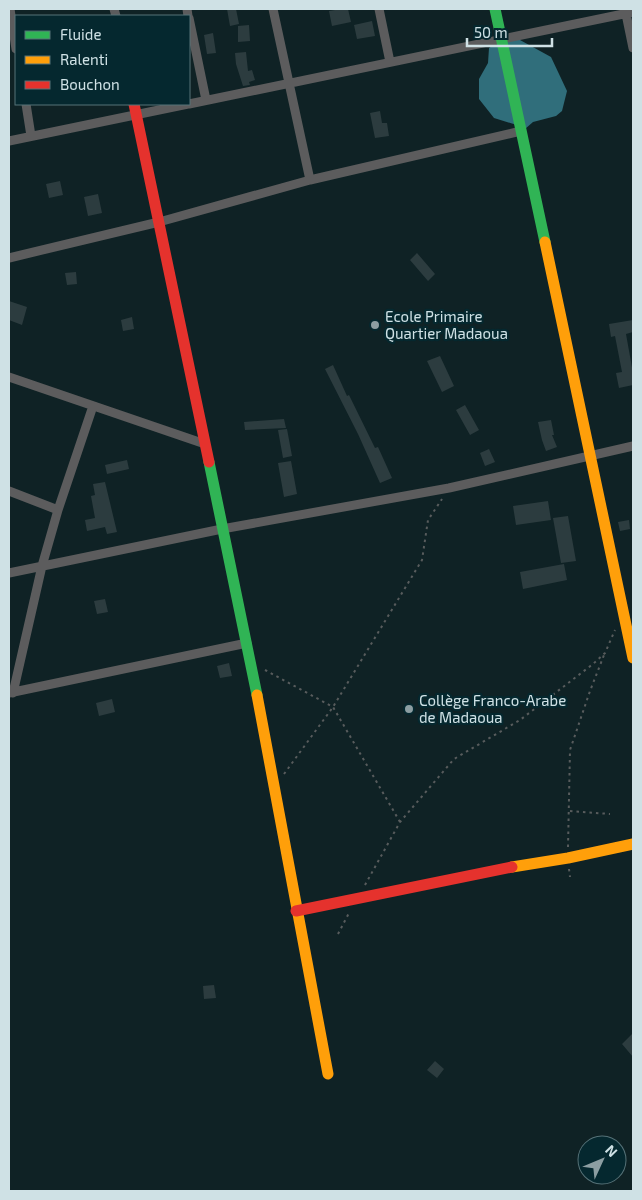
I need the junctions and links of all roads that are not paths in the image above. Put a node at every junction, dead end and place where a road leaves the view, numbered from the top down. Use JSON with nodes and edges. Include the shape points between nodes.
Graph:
{"nodes":[{"id":1,"x":10,"y":9,"type":"edge"},
{"id":2,"x":273,"y":9,"type":"edge"},
{"id":3,"x":379,"y":9,"type":"edge"},
{"id":4,"x":495,"y":9,"type":"edge"},
{"id":5,"x":628,"y":11,"type":"edge"},
{"id":6,"x":190,"y":22,"type":"edge"},
{"id":7,"x":11,"y":26,"type":"edge"},
{"id":8,"x":501,"y":39,"type":"junction"},
{"id":9,"x":15,"y":44,"type":"edge"},
{"id":10,"x":633,"y":48,"type":"edge"},
{"id":11,"x":390,"y":62,"type":"junction"},
{"id":12,"x":289,"y":83,"type":"junction"},
{"id":13,"x":206,"y":100,"type":"junction"},
{"id":14,"x":190,"y":104,"type":"edge"},
{"id":15,"x":26,"y":105,"type":"edge"},
{"id":16,"x":177,"y":105,"type":"edge"},
{"id":17,"x":135,"y":109,"type":"edge"},
{"id":18,"x":521,"y":131,"type":"junction"},
{"id":19,"x":31,"y":136,"type":"junction"},
{"id":20,"x":9,"y":141,"type":"edge"},
{"id":21,"x":310,"y":180,"type":"junction"},
{"id":22,"x":159,"y":222,"type":"junction"},
{"id":23,"x":9,"y":258,"type":"edge"},
{"id":24,"x":9,"y":377,"type":"edge"},
{"id":25,"x":93,"y":406,"type":"junction"},
{"id":26,"x":205,"y":444,"type":"junction"},
{"id":27,"x":633,"y":446,"type":"edge"},
{"id":28,"x":590,"y":455,"type":"junction"},
{"id":29,"x":9,"y":491,"type":"edge"},
{"id":30,"x":58,"y":510,"type":"junction"},
{"id":31,"x":222,"y":529,"type":"junction"},
{"id":32,"x":42,"y":566,"type":"junction"},
{"id":33,"x":9,"y":572,"type":"edge"},
{"id":34,"x":247,"y":643,"type":"junction"},
{"id":35,"x":633,"y":658,"type":"edge"},
{"id":36,"x":11,"y":693,"type":"edge"},
{"id":37,"x":633,"y":844,"type":"edge"},
{"id":38,"x":296,"y":911,"type":"junction"},
{"id":39,"x":328,"y":1074,"type":"dead end"}],
"edges":[{"from":1,"to":7,"type":"street"},
{"from":2,"to":12,"type":"street"},
{"from":3,"to":11,"type":"street"},
{"from":4,"to":8,"type":"street"},
{"from":5,"to":8,"type":"street"},
{"from":5,"to":10,"type":"street"},
{"from":6,"to":13,"type":"street"},
{"from":7,"to":9,"type":"street"},
{"from":8,"to":11,"type":"street"},
{"from":8,"to":18,"type":"street"},
{"from":11,"to":12,"type":"street"},
{"from":12,"to":13,"type":"street"},
{"from":12,"to":21,"type":"street"},
{"from":13,"to":14,"type":"street"},
{"from":15,"to":19,"type":"street"},
{"from":16,"to":17,"type":"street"},
{"from":17,"to":19,"type":"street"},
{"from":17,"to":22,"type":"street"},
{"from":18,"to":21,"type":"street"},
{"from":18,"to":28,"type":"street"},
{"from":19,"to":20,"type":"street"},
{"from":21,"to":22,"type":"street"},
{"from":22,"to":23,"type":"street"},
{"from":22,"to":26,"type":"street"},
{"from":24,"to":25,"type":"street"},
{"from":25,"to":26,"type":"street"},
{"from":25,"to":30,"type":"street"},
{"from":26,"to":31,"type":"street"},
{"from":27,"to":28,"type":"street"},
{"from":28,"to":31,"type":"street","via":[[449,488]]},
{"from":28,"to":35,"type":"street"},
{"from":29,"to":30,"type":"street"},
{"from":30,"to":32,"type":"street"},
{"from":31,"to":32,"type":"street"},
{"from":31,"to":34,"type":"street"},
{"from":32,"to":33,"type":"street"},
{"from":32,"to":36,"type":"street"},
{"from":34,"to":36,"type":"street"},
{"from":34,"to":38,"type":"street"},
{"from":37,"to":38,"type":"street"},
{"from":38,"to":39,"type":"street"}]}
